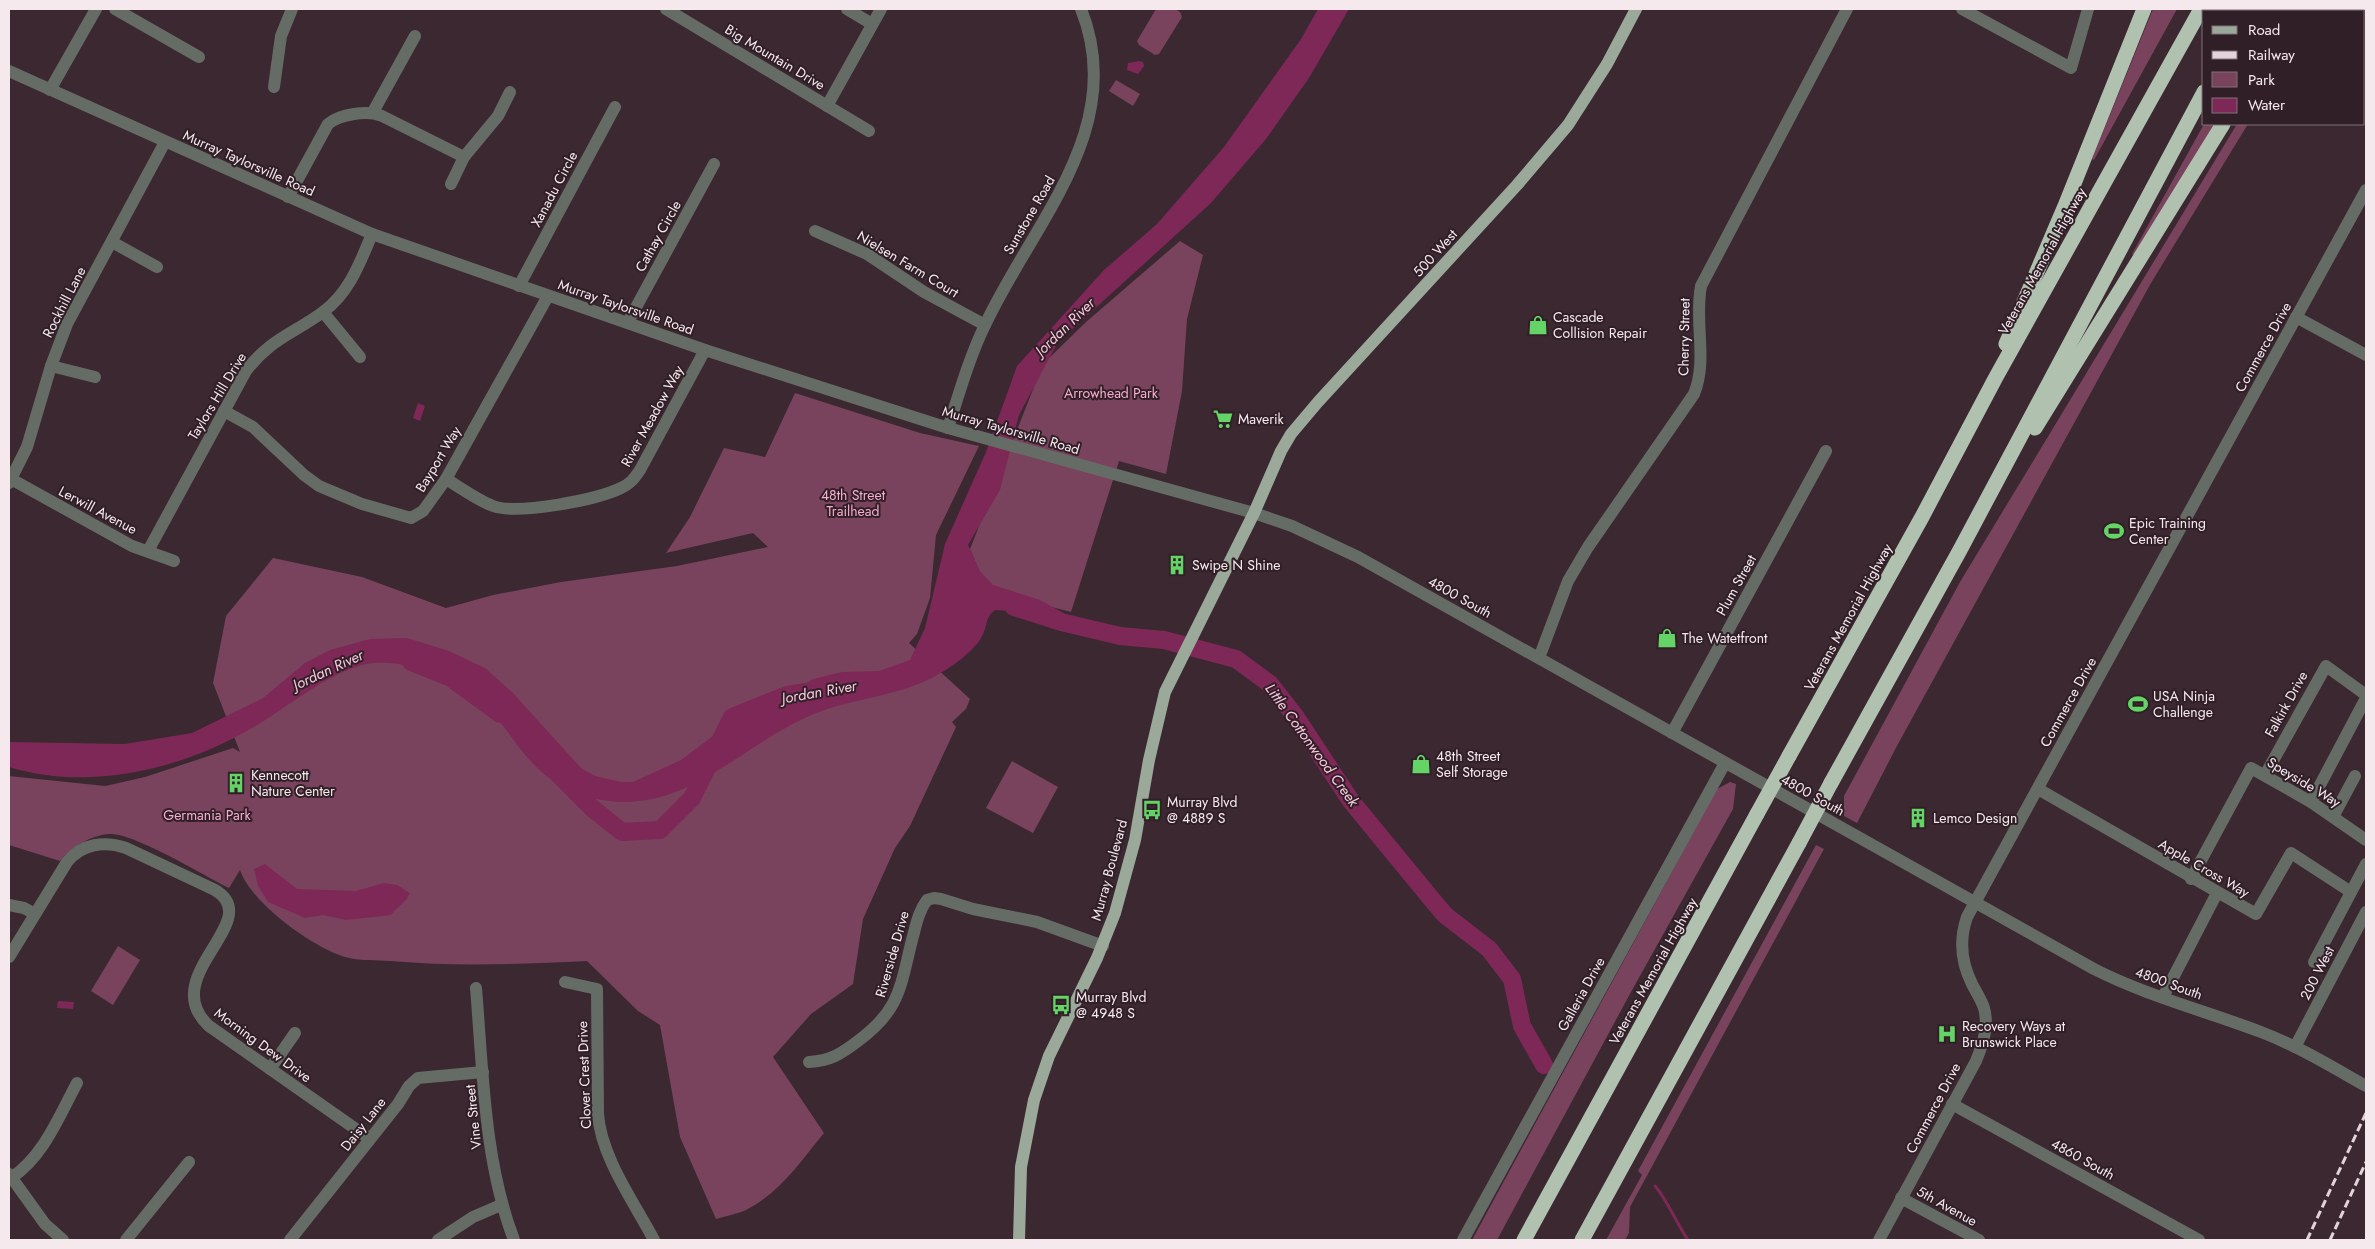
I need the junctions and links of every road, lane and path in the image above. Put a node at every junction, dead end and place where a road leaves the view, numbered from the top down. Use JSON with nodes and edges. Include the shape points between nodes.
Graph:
{"nodes":[{"id":1,"x":96,"y":9,"type":"edge"},
{"id":2,"x":116,"y":9,"type":"edge"},
{"id":3,"x":292,"y":9,"type":"edge"},
{"id":4,"x":666,"y":9,"type":"edge"},
{"id":5,"x":847,"y":9,"type":"edge"},
{"id":6,"x":881,"y":9,"type":"edge"},
{"id":7,"x":1081,"y":9,"type":"edge"},
{"id":8,"x":1636,"y":9,"type":"edge"},
{"id":9,"x":1847,"y":9,"type":"edge"},
{"id":10,"x":1962,"y":9,"type":"edge"},
{"id":11,"x":2088,"y":9,"type":"edge"},
{"id":12,"x":2144,"y":9,"type":"edge"},
{"id":13,"x":2201,"y":9,"type":"edge"},
{"id":14,"x":872,"y":24,"type":"junction"},
{"id":15,"x":415,"y":36,"type":"dead end"},
{"id":16,"x":199,"y":57,"type":"dead end"},
{"id":17,"x":9,"y":71,"type":"edge"},
{"id":18,"x":274,"y":87,"type":"dead end"},
{"id":19,"x":50,"y":90,"type":"junction"},
{"id":20,"x":510,"y":92,"type":"dead end"},
{"id":21,"x":2202,"y":96,"type":"edge"},
{"id":22,"x":827,"y":106,"type":"junction"},
{"id":23,"x":615,"y":107,"type":"dead end"},
{"id":24,"x":373,"y":112,"type":"junction"},
{"id":25,"x":2222,"y":125,"type":"edge"},
{"id":26,"x":869,"y":131,"type":"dead end"},
{"id":27,"x":166,"y":142,"type":"junction"},
{"id":28,"x":464,"y":157,"type":"junction"},
{"id":29,"x":714,"y":164,"type":"dead end"},
{"id":30,"x":451,"y":184,"type":"dead end"},
{"id":31,"x":2366,"y":190,"type":"edge"},
{"id":32,"x":288,"y":197,"type":"junction"},
{"id":33,"x":815,"y":231,"type":"dead end"},
{"id":34,"x":372,"y":234,"type":"junction"},
{"id":35,"x":112,"y":242,"type":"junction"},
{"id":36,"x":157,"y":267,"type":"dead end"},
{"id":37,"x":519,"y":286,"type":"junction"},
{"id":38,"x":548,"y":296,"type":"junction"},
{"id":39,"x":323,"y":312,"type":"junction"},
{"id":40,"x":2296,"y":317,"type":"junction"},
{"id":41,"x":628,"y":322,"type":"junction"},
{"id":42,"x":984,"y":326,"type":"junction"},
{"id":43,"x":705,"y":350,"type":"junction"},
{"id":44,"x":2366,"y":355,"type":"edge"},
{"id":45,"x":360,"y":358,"type":"dead end"},
{"id":46,"x":51,"y":366,"type":"junction"},
{"id":47,"x":95,"y":377,"type":"dead end"},
{"id":48,"x":1996,"y":377,"type":"junction"},
{"id":49,"x":224,"y":411,"type":"junction"},
{"id":50,"x":948,"y":428,"type":"junction"},
{"id":51,"x":1826,"y":451,"type":"dead end"},
{"id":52,"x":446,"y":479,"type":"junction"},
{"id":53,"x":10,"y":481,"type":"edge"},
{"id":54,"x":1254,"y":513,"type":"junction"},
{"id":55,"x":148,"y":550,"type":"junction"},
{"id":56,"x":1960,"y":550,"type":"junction"},
{"id":57,"x":174,"y":561,"type":"dead end"},
{"id":58,"x":1539,"y":658,"type":"junction"},
{"id":59,"x":2366,"y":696,"type":"edge"},
{"id":60,"x":1672,"y":733,"type":"junction"},
{"id":61,"x":1725,"y":763,"type":"junction"},
{"id":62,"x":2265,"y":775,"type":"junction"},
{"id":63,"x":2355,"y":776,"type":"dead end"},
{"id":64,"x":2038,"y":789,"type":"junction"},
{"id":65,"x":2311,"y":802,"type":"junction"},
{"id":66,"x":2333,"y":817,"type":"junction"},
{"id":67,"x":2366,"y":840,"type":"edge"},
{"id":68,"x":2366,"y":864,"type":"edge"},
{"id":69,"x":2191,"y":878,"type":"junction"},
{"id":70,"x":2351,"y":892,"type":"junction"},
{"id":71,"x":2217,"y":893,"type":"junction"},
{"id":72,"x":1975,"y":902,"type":"junction"},
{"id":73,"x":9,"y":905,"type":"edge"},
{"id":74,"x":2366,"y":912,"type":"edge"},
{"id":75,"x":35,"y":914,"type":"junction"},
{"id":76,"x":1103,"y":946,"type":"junction"},
{"id":77,"x":9,"y":957,"type":"edge"},
{"id":78,"x":2314,"y":962,"type":"dead end"},
{"id":79,"x":565,"y":982,"type":"dead end"},
{"id":80,"x":476,"y":988,"type":"dead end"},
{"id":81,"x":2163,"y":997,"type":"junction"},
{"id":82,"x":295,"y":1033,"type":"dead end"},
{"id":83,"x":2295,"y":1047,"type":"junction"},
{"id":84,"x":809,"y":1062,"type":"dead end"},
{"id":85,"x":270,"y":1070,"type":"junction"},
{"id":86,"x":483,"y":1072,"type":"junction"},
{"id":87,"x":77,"y":1083,"type":"dead end"},
{"id":88,"x":2366,"y":1086,"type":"edge"},
{"id":89,"x":1952,"y":1104,"type":"junction"},
{"id":90,"x":370,"y":1139,"type":"junction"},
{"id":91,"x":189,"y":1162,"type":"dead end"},
{"id":92,"x":10,"y":1176,"type":"edge"},
{"id":93,"x":1902,"y":1198,"type":"junction"},
{"id":94,"x":501,"y":1205,"type":"junction"},
{"id":95,"x":63,"y":1240,"type":"edge"},
{"id":96,"x":126,"y":1240,"type":"edge"},
{"id":97,"x":290,"y":1240,"type":"edge"},
{"id":98,"x":438,"y":1240,"type":"edge"},
{"id":99,"x":514,"y":1240,"type":"edge"},
{"id":100,"x":654,"y":1240,"type":"edge"},
{"id":101,"x":1019,"y":1240,"type":"edge"},
{"id":102,"x":1463,"y":1240,"type":"edge"},
{"id":103,"x":1524,"y":1240,"type":"edge"},
{"id":104,"x":1582,"y":1240,"type":"edge"},
{"id":105,"x":1878,"y":1240,"type":"edge"},
{"id":106,"x":1979,"y":1240,"type":"edge"},
{"id":107,"x":2199,"y":1240,"type":"edge"}],
"edges":[{"from":1,"to":19,"type":"street"},
{"from":2,"to":16,"type":"street"},
{"from":3,"to":18,"type":"street","via":[[282,31]]},
{"from":4,"to":22,"type":"street","name":"Big Mountain Drive"},
{"from":5,"to":14,"type":"street"},
{"from":6,"to":14,"type":"street"},
{"from":7,"to":42,"type":"street","name":"Sunstone Road","via":[[1092,46],[1094,87],[1092,111],[1080,151]]},
{"from":8,"to":54,"type":"main road","name":"500 West","via":[[1590,93],[1546,152],[1291,434],[1270,472]]},
{"from":9,"to":58,"type":"street","name":"Cherry Street","via":[[1701,286],[1697,307],[1700,366],[1694,394],[1568,581]]},
{"from":10,"to":11,"type":"street","via":[[2071,68]]},
{"from":12,"to":48,"type":"highway","via":[[2012,328]]},
{"from":13,"to":48,"type":"highway","name":"Veterans Memorial Highway"},
{"from":14,"to":22,"type":"street"},
{"from":15,"to":24,"type":"street"},
{"from":17,"to":19,"type":"street","name":"Murray Taylorsville Road"},
{"from":19,"to":27,"type":"street","name":"Murray Taylorsville Road"},
{"from":20,"to":28,"type":"street","via":[[498,116]]},
{"from":21,"to":56,"type":"highway"},
{"from":22,"to":26,"type":"street","name":"Big Mountain Drive"},
{"from":23,"to":37,"type":"street","name":"Xanadu Circle"},
{"from":24,"to":28,"type":"street"},
{"from":24,"to":32,"type":"street","via":[[328,124]]},
{"from":25,"to":56,"type":"highway"},
{"from":27,"to":32,"type":"street","name":"Murray Taylorsville Road"},
{"from":27,"to":35,"type":"street","name":"Rockhill Lane"},
{"from":28,"to":30,"type":"street"},
{"from":29,"to":41,"type":"street","name":"Cathay Circle"},
{"from":31,"to":40,"type":"street","name":"Commerce Drive"},
{"from":32,"to":34,"type":"street","name":"Murray Taylorsville Road"},
{"from":33,"to":42,"type":"street","name":"Nielsen Farm Court","via":[[867,254]]},
{"from":34,"to":37,"type":"street","name":"Murray Taylorsville Road"},
{"from":34,"to":39,"type":"street","name":"Taylors Hill Drive","via":[[349,284]]},
{"from":35,"to":36,"type":"street"},
{"from":35,"to":46,"type":"street","name":"Rockhill Lane","via":[[67,324]]},
{"from":37,"to":38,"type":"street","name":"Murray Taylorsville Road"},
{"from":38,"to":41,"type":"street","name":"Murray Taylorsville Road"},
{"from":38,"to":52,"type":"street","name":"Bayport Way"},
{"from":39,"to":45,"type":"street"},
{"from":39,"to":49,"type":"street","name":"Taylors Hill Drive","via":[[265,348],[246,371]]},
{"from":40,"to":44,"type":"street"},
{"from":40,"to":64,"type":"street","name":"Commerce Drive"},
{"from":41,"to":43,"type":"street","name":"Murray Taylorsville Road"},
{"from":42,"to":50,"type":"street","name":"Sunstone Road"},
{"from":43,"to":50,"type":"street","name":"Murray Taylorsville Road"},
{"from":43,"to":52,"type":"street","name":"River Meadow Way","via":[[640,470],[630,484],[620,489],[571,502],[502,508]]},
{"from":46,"to":47,"type":"street"},
{"from":46,"to":53,"type":"street","name":"Rockhill Lane","via":[[27,447]]},
{"from":48,"to":103,"type":"highway","name":"Veterans Memorial Highway","bridge":true},
{"from":49,"to":52,"type":"street","name":"Bayport Way","via":[[253,427],[319,486],[403,518],[411,518],[423,511]]},
{"from":49,"to":55,"type":"street","name":"Taylors Hill Drive"},
{"from":50,"to":54,"type":"street","name":"Murray Taylorsville Road"},
{"from":51,"to":60,"type":"street","name":"Plum Street"},
{"from":53,"to":55,"type":"street","name":"Lerwill Avenue","via":[[117,538]]},
{"from":54,"to":58,"type":"street","name":"4800 South","via":[[1346,551]]},
{"from":54,"to":76,"type":"main road","name":"Murray Boulevard","via":[[1165,692],[1135,840]]},
{"from":55,"to":57,"type":"street","name":"Lerwill Avenue"},
{"from":56,"to":104,"type":"highway","bridge":true},
{"from":58,"to":60,"type":"street","name":"4800 South"},
{"from":59,"to":62,"type":"street","name":"Falkirk Drive","via":[[2326,666]]},
{"from":59,"to":65,"type":"street"},
{"from":60,"to":61,"type":"street","name":"4800 South"},
{"from":61,"to":72,"type":"street","name":"4800 South"},
{"from":61,"to":102,"type":"street","name":"Galleria Drive"},
{"from":62,"to":65,"type":"street","name":"Speyside Way"},
{"from":62,"to":69,"type":"street","name":"Speyside Way","via":[[2251,768]]},
{"from":63,"to":66,"type":"street"},
{"from":64,"to":69,"type":"street","name":"Apple Cross Way"},
{"from":64,"to":72,"type":"street","name":"Commerce Drive"},
{"from":65,"to":66,"type":"street","name":"Speyside Way"},
{"from":66,"to":67,"type":"street","name":"Speyside Way"},
{"from":68,"to":70,"type":"street"},
{"from":69,"to":71,"type":"street","name":"Apple Cross Way"},
{"from":70,"to":71,"type":"street","name":"Apple Cross Way","via":[[2290,853],[2256,914]]},
{"from":70,"to":78,"type":"street"},
{"from":71,"to":81,"type":"street"},
{"from":72,"to":81,"type":"street","name":"4800 South","via":[[2109,977]]},
{"from":72,"to":89,"type":"street","name":"Commerce Drive","via":[[1964,926],[1962,958],[1984,1008],[1985,1030],[1976,1061]]},
{"from":73,"to":75,"type":"street"},
{"from":74,"to":83,"type":"street","name":"200 West"},
{"from":75,"to":77,"type":"street"},
{"from":75,"to":85,"type":"street","name":"Morning Dew Drive","via":[[72,856],[98,844],[126,848],[222,894],[229,907],[229,918],[196,979],[194,1002],[209,1026]]},
{"from":76,"to":84,"type":"street","name":"Riverside Drive","via":[[1037,922],[941,899],[927,900],[918,916],[900,991],[890,1011],[876,1027],[837,1057]]},
{"from":76,"to":101,"type":"main road","name":"Murray Boulevard","via":[[1049,1056],[1034,1100],[1021,1167]]},
{"from":79,"to":100,"type":"street","name":"Clover Crest Drive","via":[[597,989],[601,1134],[607,1152]]},
{"from":80,"to":86,"type":"street","name":"Vine Street"},
{"from":81,"to":83,"type":"street","name":"4800 South"},
{"from":82,"to":85,"type":"street"},
{"from":83,"to":88,"type":"street","name":"4800 South"},
{"from":85,"to":90,"type":"street","name":"Morning Dew Drive"},
{"from":86,"to":90,"type":"street","name":"Daisy Lane","via":[[418,1078]]},
{"from":86,"to":94,"type":"street","name":"Vine Street"},
{"from":87,"to":92,"type":"street","via":[[41,1148],[24,1168]]},
{"from":89,"to":93,"type":"street","name":"Commerce Drive"},
{"from":89,"to":107,"type":"street","name":"4860 South"},
{"from":90,"to":97,"type":"street","name":"Daisy Lane"},
{"from":91,"to":96,"type":"street"},
{"from":92,"to":95,"type":"street","via":[[45,1224]]},
{"from":93,"to":105,"type":"street","name":"Commerce Drive"},
{"from":93,"to":106,"type":"street","name":"5th Avenue"},
{"from":94,"to":98,"type":"street","via":[[473,1217]]},
{"from":94,"to":99,"type":"street","name":"Vine Street"}]}
